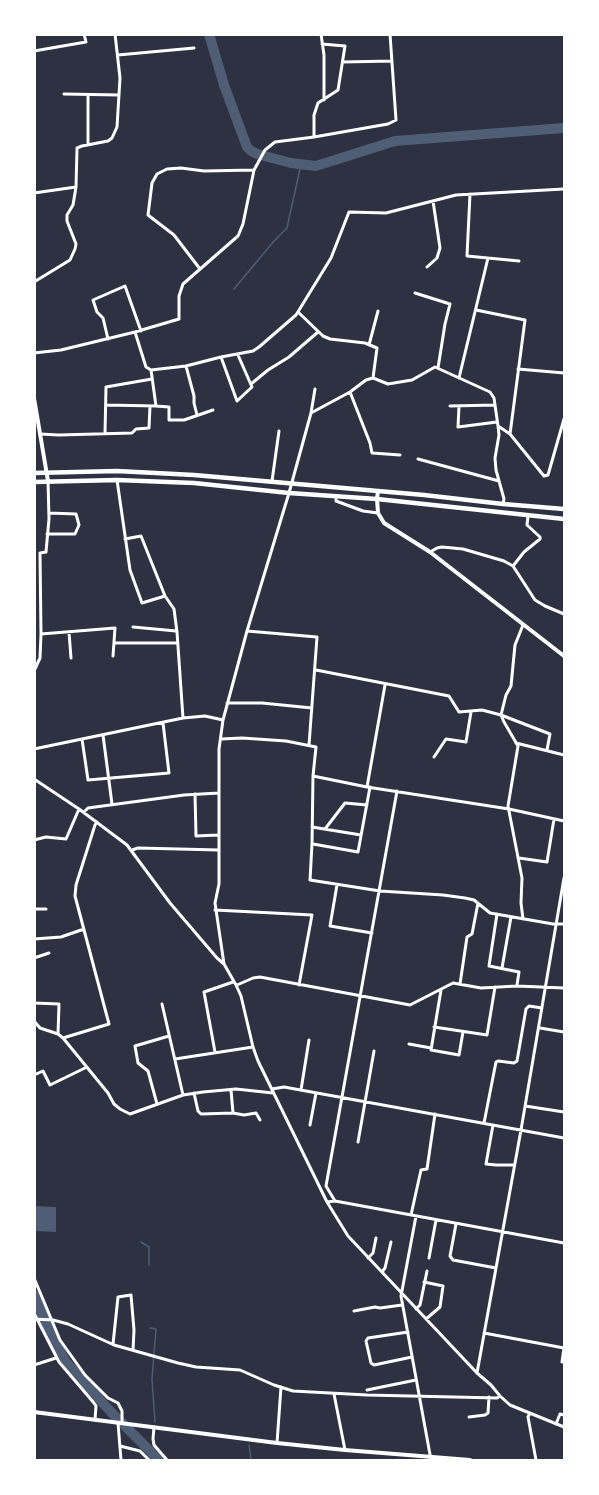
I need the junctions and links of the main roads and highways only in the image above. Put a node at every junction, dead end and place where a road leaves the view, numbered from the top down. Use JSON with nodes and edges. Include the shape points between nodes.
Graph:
{"nodes":[{"id":1,"x":34,"y":473,"type":"edge"},
{"id":2,"x":34,"y":482,"type":"edge"},
{"id":3,"x":564,"y":509,"type":"edge"},
{"id":4,"x":564,"y":519,"type":"edge"}],
"edges":[{"from":1,"to":3,"type":"main road","via":[[128,472],[272,481]]},
{"from":2,"to":4,"type":"main road","via":[[194,483]]}]}
